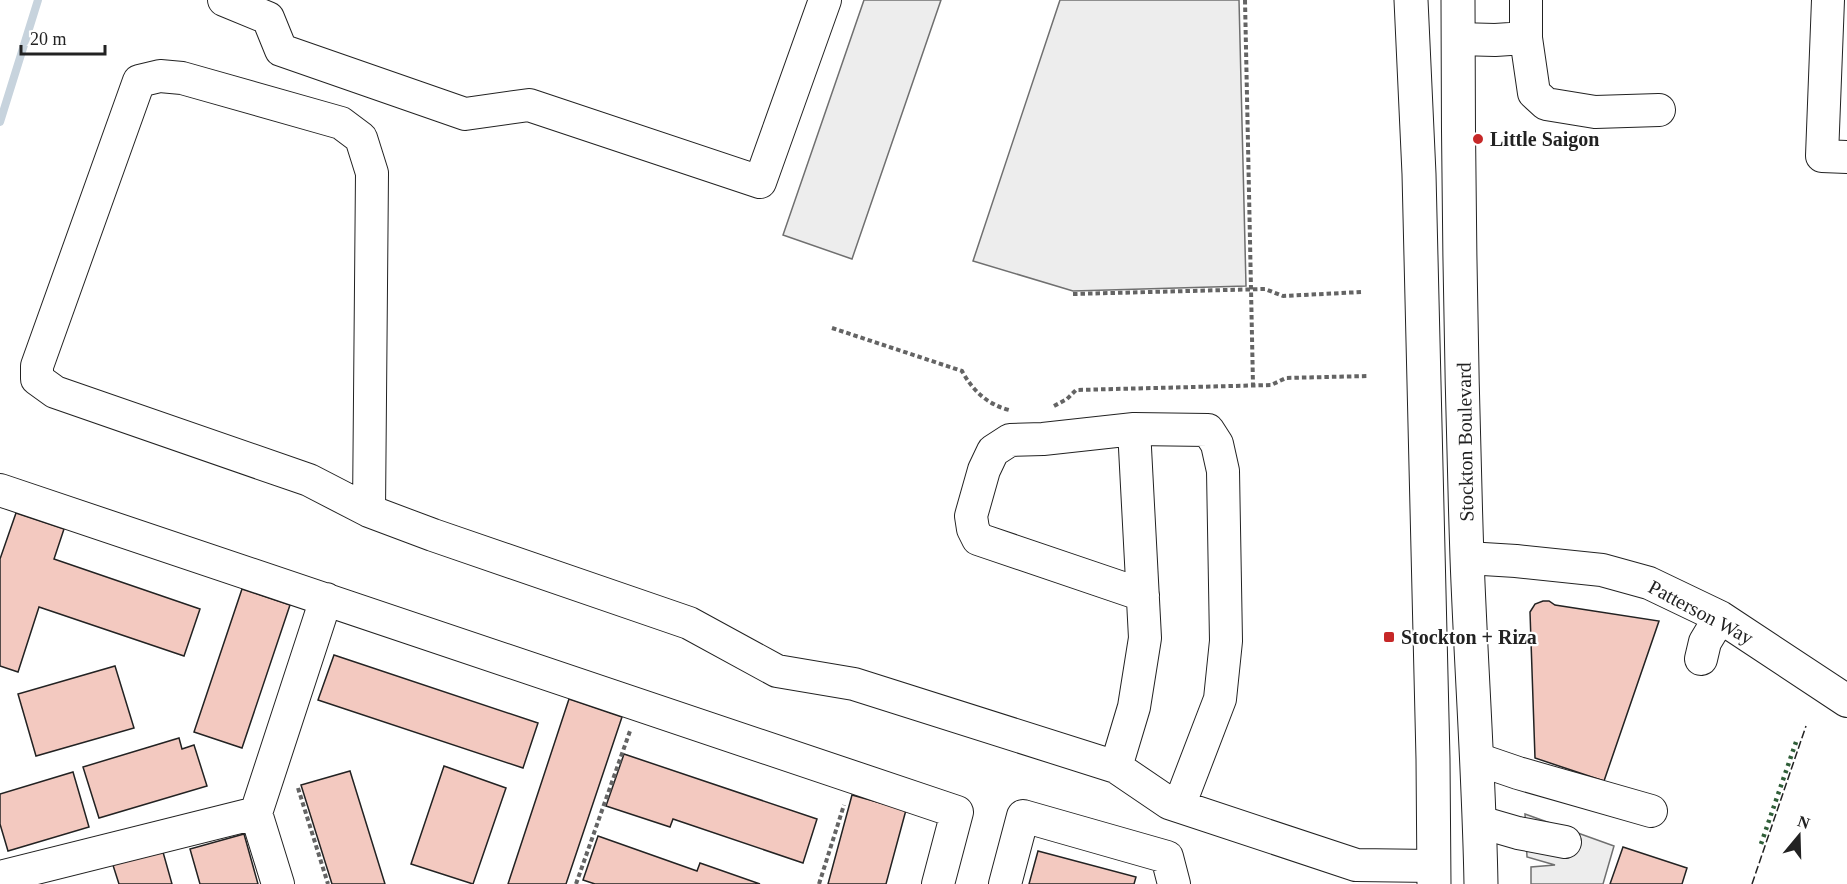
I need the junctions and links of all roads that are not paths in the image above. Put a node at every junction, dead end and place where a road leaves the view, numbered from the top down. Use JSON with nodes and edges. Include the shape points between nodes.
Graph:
{"nodes":[{"id":1,"x":224,"y":0,"type":"edge"},
{"id":2,"x":825,"y":0,"type":"edge"},
{"id":3,"x":1411,"y":0,"type":"edge"},
{"id":4,"x":1458,"y":0,"type":"edge"},
{"id":5,"x":1526,"y":0,"type":"edge"},
{"id":6,"x":1828,"y":0,"type":"edge"},
{"id":7,"x":1526,"y":38,"type":"junction"},
{"id":8,"x":1458,"y":39,"type":"junction"},
{"id":9,"x":1659,"y":110,"type":"dead end"},
{"id":10,"x":1847,"y":157,"type":"edge"},
{"id":11,"x":1423,"y":318,"type":"junction"},
{"id":12,"x":1134,"y":429,"type":"junction"},
{"id":13,"x":0,"y":490,"type":"edge"},
{"id":14,"x":369,"y":511,"type":"junction"},
{"id":15,"x":1467,"y":558,"type":"junction"},
{"id":16,"x":1143,"y":595,"type":"junction"},
{"id":17,"x":326,"y":599,"type":"junction"},
{"id":18,"x":1720,"y":617,"type":"junction"},
{"id":19,"x":1701,"y":658,"type":"dead end"},
{"id":20,"x":1847,"y":701,"type":"edge"},
{"id":21,"x":1477,"y":759,"type":"junction"},
{"id":22,"x":1116,"y":767,"type":"junction"},
{"id":23,"x":1179,"y":806,"type":"junction"},
{"id":24,"x":1651,"y":811,"type":"dead end"},
{"id":25,"x":256,"y":813,"type":"junction"},
{"id":26,"x":1480,"y":822,"type":"junction"},
{"id":27,"x":1565,"y":842,"type":"dead end"},
{"id":28,"x":1433,"y":875,"type":"edge"},
{"id":29,"x":0,"y":877,"type":"edge"},
{"id":30,"x":278,"y":884,"type":"edge"},
{"id":31,"x":938,"y":884,"type":"edge"},
{"id":32,"x":1005,"y":884,"type":"edge"},
{"id":33,"x":1174,"y":884,"type":"edge"},
{"id":34,"x":1481,"y":884,"type":"edge"}],
"edges":[{"from":1,"to":2,"type":"street","via":[[268,18],[281,50],[465,114],[529,105],[760,182]]},
{"from":3,"to":11,"type":"main road","name":"Stockton Boulevard"},
{"from":4,"to":8,"type":"main road","name":"Stockton Boulevard"},
{"from":5,"to":7,"type":"street"},
{"from":6,"to":10,"type":"street","via":[[1822,156]]},
{"from":7,"to":8,"type":"street"},
{"from":7,"to":9,"type":"street","via":[[1534,93],[1546,104],[1595,112]]},
{"from":8,"to":15,"type":"main road","name":"Stockton Boulevard"},
{"from":11,"to":15,"type":"main road","via":[[1448,348],[1449,524]]},
{"from":11,"to":28,"type":"main road","name":"Stockton Boulevard"},
{"from":12,"to":16,"type":"street"},
{"from":12,"to":16,"type":"street","via":[[1011,440],[993,451],[971,516],[978,539]]},
{"from":12,"to":23,"type":"street","via":[[1208,430],[1218,444],[1223,471],[1226,641],[1220,699]]},
{"from":13,"to":17,"type":"street"},
{"from":14,"to":14,"type":"street","via":[[309,480],[55,393],[37,379],[37,366],[139,81],[160,76],[182,78],[341,123],[361,138],[372,173]]},
{"from":14,"to":22,"type":"street","via":[[689,623],[777,671],[854,684]]},
{"from":15,"to":18,"type":"street","name":"Patterson Way","via":[[1602,570],[1649,583]]},
{"from":15,"to":21,"type":"main road","name":"Stockton Boulevard"},
{"from":16,"to":22,"type":"street","via":[[1145,638],[1134,707]]},
{"from":17,"to":25,"type":"street"},
{"from":17,"to":31,"type":"street","via":[[957,812]]},
{"from":18,"to":19,"type":"street"},
{"from":18,"to":20,"type":"street","name":"Patterson Way"},
{"from":21,"to":24,"type":"street"},
{"from":21,"to":26,"type":"main road","name":"Stockton Boulevard"},
{"from":22,"to":23,"type":"street"},
{"from":23,"to":28,"type":"street","via":[[1356,865]]},
{"from":25,"to":29,"type":"street"},
{"from":25,"to":30,"type":"street"},
{"from":26,"to":27,"type":"street"},
{"from":26,"to":34,"type":"main road","name":"Stockton Boulevard"},
{"from":32,"to":33,"type":"street","via":[[1023,816],[1167,857]]}]}
